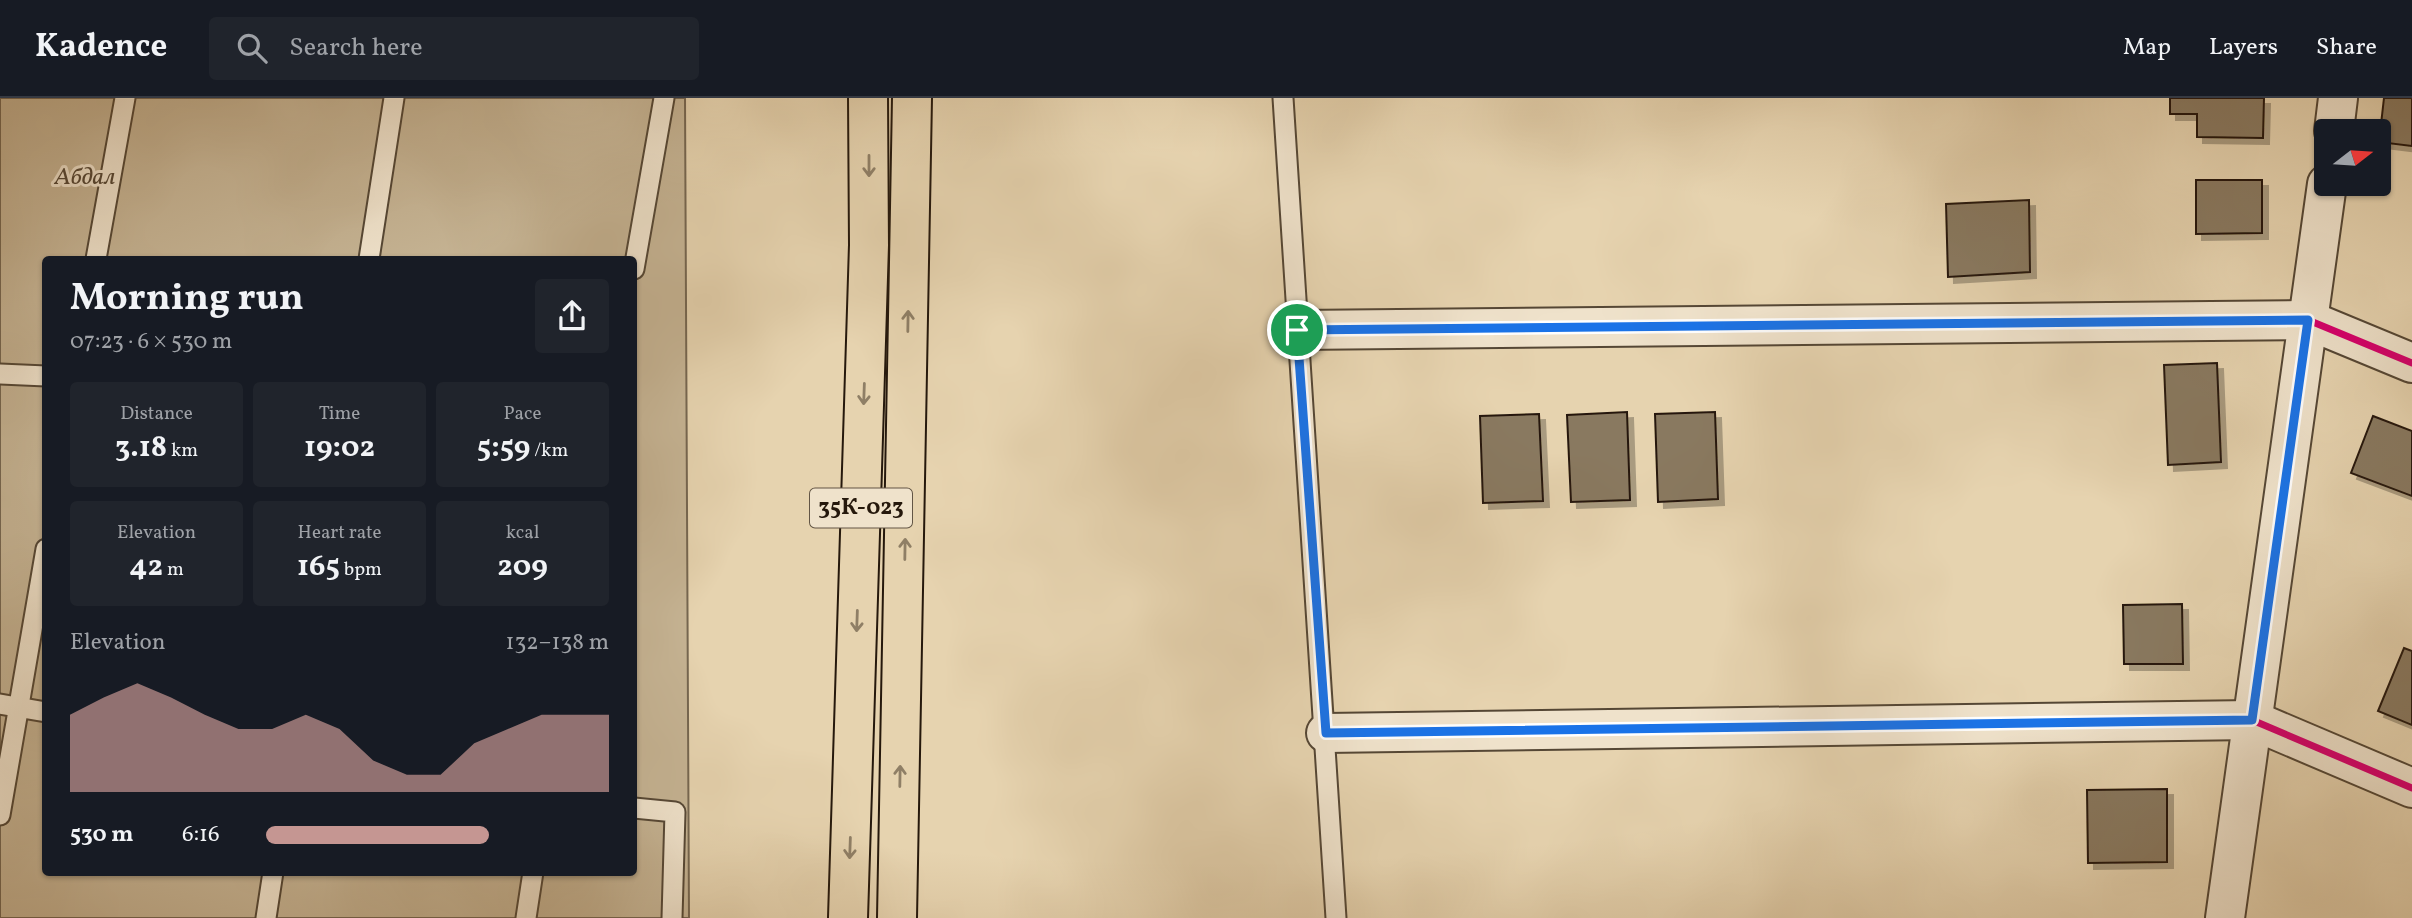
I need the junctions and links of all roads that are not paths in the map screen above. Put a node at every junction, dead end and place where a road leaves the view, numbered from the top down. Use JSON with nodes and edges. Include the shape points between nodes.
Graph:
{"nodes":[{"id":1,"x":125,"y":98,"type":"edge"},
{"id":2,"x":394,"y":98,"type":"edge"},
{"id":3,"x":664,"y":98,"type":"edge"},
{"id":4,"x":868,"y":98,"type":"edge"},
{"id":5,"x":912,"y":98,"type":"edge"},
{"id":6,"x":1283,"y":98,"type":"edge"},
{"id":7,"x":2338,"y":98,"type":"edge"},
{"id":8,"x":2335,"y":119,"type":"edge"},
{"id":9,"x":2324,"y":196,"type":"edge"},
{"id":10,"x":97,"y":256,"type":"edge"},
{"id":11,"x":369,"y":256,"type":"edge"},
{"id":12,"x":636,"y":256,"type":"edge"},
{"id":13,"x":2308,"y":320,"type":"junction"},
{"id":14,"x":1297,"y":330,"type":"junction"},
{"id":15,"x":2412,"y":363,"type":"edge"},
{"id":16,"x":0,"y":374,"type":"edge"},
{"id":17,"x":42,"y":376,"type":"edge"},
{"id":18,"x":42,"y":566,"type":"edge"},
{"id":19,"x":9,"y":706,"type":"edge"},
{"id":20,"x":42,"y":711,"type":"edge"},
{"id":21,"x":2252,"y":720,"type":"junction"},
{"id":22,"x":1326,"y":733,"type":"junction"},
{"id":23,"x":2412,"y":788,"type":"edge"},
{"id":24,"x":637,"y":808,"type":"edge"},
{"id":25,"x":0,"y":815,"type":"edge"},
{"id":26,"x":272,"y":876,"type":"edge"},
{"id":27,"x":532,"y":876,"type":"edge"},
{"id":28,"x":266,"y":918,"type":"edge"},
{"id":29,"x":526,"y":918,"type":"edge"},
{"id":30,"x":672,"y":918,"type":"edge"},
{"id":31,"x":848,"y":918,"type":"edge"},
{"id":32,"x":897,"y":918,"type":"edge"},
{"id":33,"x":1336,"y":918,"type":"edge"},
{"id":34,"x":2225,"y":918,"type":"edge"}],
"edges":[{"from":1,"to":10,"type":"lane"},
{"from":2,"to":11,"type":"lane"},
{"from":3,"to":12,"type":"lane"},
{"from":4,"to":31,"type":"main road","number":"35К-023","one_way":true,"via":[[869,245]]},
{"from":32,"to":5,"type":"main road","number":"35К-023","one_way":true},
{"from":6,"to":14,"type":"lane"},
{"from":7,"to":8,"type":"street"},
{"from":9,"to":13,"type":"street"},
{"from":13,"to":14,"type":"street"},
{"from":13,"to":15,"type":"street"},
{"from":13,"to":21,"type":"street"},
{"from":14,"to":22,"type":"lane"},
{"from":16,"to":17,"type":"lane"},
{"from":18,"to":19,"type":"lane"},
{"from":19,"to":20,"type":"lane"},
{"from":19,"to":25,"type":"lane"},
{"from":21,"to":22,"type":"street"},
{"from":21,"to":23,"type":"street"},
{"from":21,"to":34,"type":"street"},
{"from":22,"to":33,"type":"lane"},
{"from":24,"to":30,"type":"lane","via":[[675,812]]},
{"from":26,"to":28,"type":"lane"},
{"from":27,"to":29,"type":"lane"}]}
